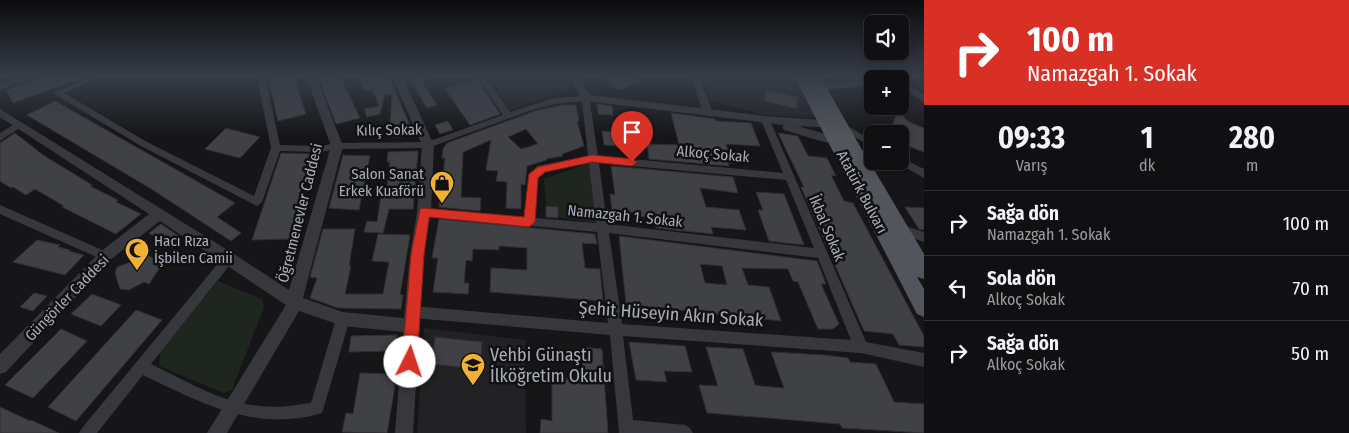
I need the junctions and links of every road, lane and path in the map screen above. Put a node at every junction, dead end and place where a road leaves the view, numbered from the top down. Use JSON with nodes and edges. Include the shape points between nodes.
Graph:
{"nodes":[{"id":1,"x":62,"y":96,"type":"edge"},
{"id":2,"x":264,"y":96,"type":"edge"},
{"id":3,"x":319,"y":96,"type":"edge"},
{"id":4,"x":407,"y":96,"type":"edge"},
{"id":5,"x":495,"y":96,"type":"edge"},
{"id":6,"x":702,"y":96,"type":"edge"},
{"id":7,"x":813,"y":96,"type":"edge"},
{"id":8,"x":822,"y":96,"type":"edge"},
{"id":9,"x":586,"y":98,"type":"junction"},
{"id":10,"x":0,"y":112,"type":"edge"},
{"id":11,"x":708,"y":113,"type":"junction"},
{"id":12,"x":508,"y":116,"type":"junction"},
{"id":13,"x":766,"y":120,"type":"junction"},
{"id":14,"x":18,"y":126,"type":"junction"},
{"id":15,"x":837,"y":133,"type":"junction"},
{"id":16,"x":0,"y":138,"type":"edge"},
{"id":17,"x":864,"y":142,"type":"edge"},
{"id":18,"x":864,"y":142,"type":"edge"},
{"id":19,"x":428,"y":145,"type":"junction"},
{"id":20,"x":337,"y":146,"type":"junction"},
{"id":21,"x":276,"y":148,"type":"junction"},
{"id":22,"x":592,"y":158,"type":"junction"},
{"id":23,"x":909,"y":165,"type":"edge"},
{"id":24,"x":924,"y":174,"type":"edge"},
{"id":25,"x":790,"y":177,"type":"junction"},
{"id":26,"x":0,"y":209,"type":"edge"},
{"id":27,"x":424,"y":212,"type":"junction"},
{"id":28,"x":159,"y":214,"type":"junction"},
{"id":29,"x":529,"y":222,"type":"junction"},
{"id":30,"x":604,"y":228,"type":"junction"},
{"id":31,"x":899,"y":228,"type":"junction"},
{"id":32,"x":924,"y":237,"type":"edge"},
{"id":33,"x":822,"y":254,"type":"junction"},
{"id":34,"x":105,"y":256,"type":"junction"},
{"id":35,"x":228,"y":258,"type":"junction"},
{"id":36,"x":924,"y":271,"type":"edge"},
{"id":37,"x":295,"y":302,"type":"junction"},
{"id":38,"x":924,"y":308,"type":"edge"},
{"id":39,"x":343,"y":319,"type":"junction"},
{"id":40,"x":413,"y":319,"type":"junction"},
{"id":41,"x":617,"y":330,"type":"junction"},
{"id":42,"x":861,"y":347,"type":"junction"},
{"id":43,"x":924,"y":360,"type":"edge"},
{"id":44,"x":0,"y":366,"type":"edge"},
{"id":45,"x":140,"y":366,"type":"junction"},
{"id":46,"x":232,"y":410,"type":"junction"},
{"id":47,"x":627,"y":430,"type":"edge"},
{"id":48,"x":87,"y":433,"type":"edge"},
{"id":49,"x":216,"y":433,"type":"edge"},
{"id":50,"x":404,"y":433,"type":"edge"},
{"id":51,"x":685,"y":433,"type":"edge"}],
"edges":[{"from":1,"to":21,"type":"street","via":[[144,144],[257,202]]},
{"from":2,"to":21,"type":"street"},
{"from":3,"to":20,"type":"street","name":"Öğretmenevler Caddesi"},
{"from":4,"to":19,"type":"street"},
{"from":5,"to":12,"type":"street"},
{"from":6,"to":11,"type":"street"},
{"from":7,"to":15,"type":"main road","name":"Atatürk Bulvarı"},
{"from":8,"to":15,"type":"main road","name":"Atatürk Bulvarı"},
{"from":9,"to":11,"type":"street"},
{"from":9,"to":12,"type":"street","name":"Kılıç Sokak","via":[[554,101]]},
{"from":9,"to":22,"type":"street"},
{"from":10,"to":14,"type":"street"},
{"from":11,"to":13,"type":"street"},
{"from":12,"to":19,"type":"street","name":"Kılıç Sokak"},
{"from":13,"to":15,"type":"street"},
{"from":13,"to":15,"type":"street"},
{"from":13,"to":25,"type":"street","name":"İkbal Sokak"},
{"from":14,"to":16,"type":"street"},
{"from":14,"to":28,"type":"street"},
{"from":15,"to":17,"type":"street"},
{"from":15,"to":18,"type":"street"},
{"from":15,"to":31,"type":"main road","name":"Atatürk Bulvarı"},
{"from":15,"to":38,"type":"main road","name":"Atatürk Bulvarı"},
{"from":19,"to":20,"type":"street","name":"Kılıç Sokak"},
{"from":19,"to":27,"type":"street"},
{"from":20,"to":21,"type":"street","name":"Kılıç Sokak"},
{"from":20,"to":37,"type":"street","name":"Öğretmenevler Caddesi"},
{"from":22,"to":25,"type":"street","name":"Alkoç Sokak"},
{"from":22,"to":29,"type":"street","name":"Alkoç Sokak","via":[[541,169],[533,177]]},
{"from":22,"to":30,"type":"street"},
{"from":23,"to":24,"type":"street"},
{"from":25,"to":33,"type":"street","name":"İkbal Sokak"},
{"from":26,"to":34,"type":"street"},
{"from":27,"to":29,"type":"street","name":"Namazgah 1. Sokak"},
{"from":27,"to":40,"type":"street"},
{"from":28,"to":34,"type":"street","name":"Güngörler Caddesi"},
{"from":28,"to":35,"type":"street"},
{"from":29,"to":30,"type":"street","name":"Namazgah 1. Sokak"},
{"from":30,"to":33,"type":"street","name":"Namazgah 1. Sokak"},
{"from":30,"to":41,"type":"street"},
{"from":31,"to":32,"type":"street"},
{"from":31,"to":36,"type":"main road","name":"Atatürk Bulvarı"},
{"from":33,"to":42,"type":"street","name":"İkbal Sokak"},
{"from":34,"to":44,"type":"street","name":"Güngörler Caddesi"},
{"from":35,"to":37,"type":"street"},
{"from":35,"to":45,"type":"street"},
{"from":37,"to":39,"type":"street"},
{"from":37,"to":46,"type":"street","name":"Öğretmenevler Caddesi"},
{"from":39,"to":40,"type":"street"},
{"from":39,"to":46,"type":"street","via":[[317,408],[306,413],[272,415]]},
{"from":40,"to":41,"type":"street","name":"Şehit Hüseyin Akın Sokak"},
{"from":40,"to":50,"type":"street"},
{"from":41,"to":42,"type":"street","name":"Şehit Hüseyin Akın Sokak"},
{"from":41,"to":47,"type":"street"},
{"from":42,"to":43,"type":"street","name":"Şehit Hüseyin Akın Sokak"},
{"from":45,"to":46,"type":"street"},
{"from":45,"to":48,"type":"street"},
{"from":46,"to":49,"type":"street","name":"Öğretmenevler Caddesi"},
{"from":47,"to":51,"type":"street"}]}
